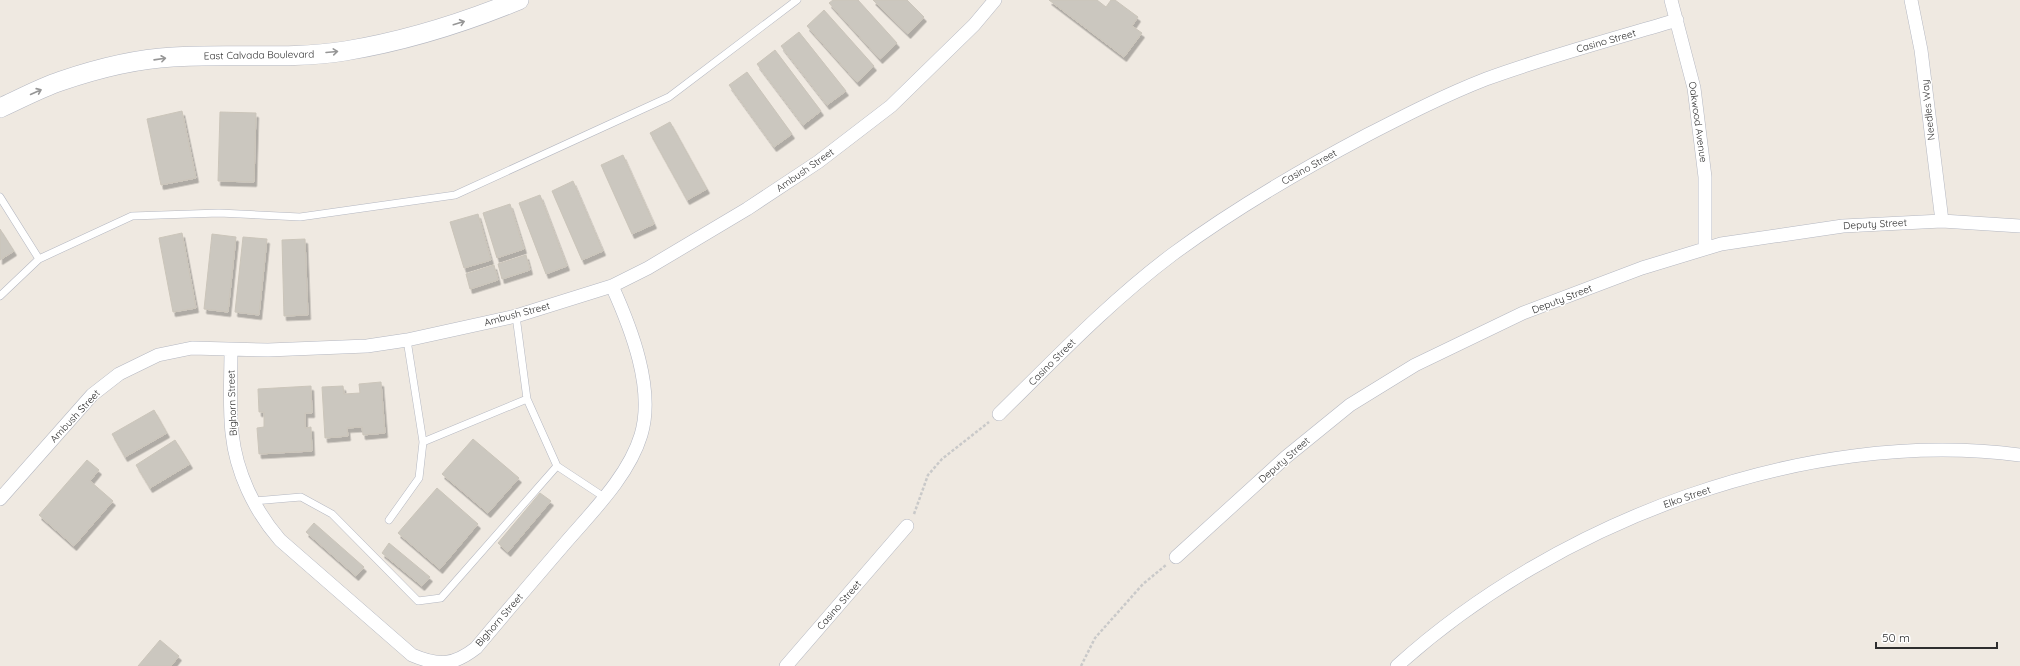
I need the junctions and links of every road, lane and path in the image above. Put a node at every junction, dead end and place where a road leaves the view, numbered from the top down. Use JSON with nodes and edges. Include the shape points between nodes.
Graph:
{"nodes":[{"id":1,"x":519,"y":0,"type":"edge"},
{"id":2,"x":798,"y":0,"type":"edge"},
{"id":3,"x":995,"y":0,"type":"edge"},
{"id":4,"x":1671,"y":0,"type":"edge"},
{"id":5,"x":1910,"y":0,"type":"edge"},
{"id":6,"x":1677,"y":20,"type":"junction"},
{"id":7,"x":0,"y":108,"type":"edge"},
{"id":8,"x":0,"y":197,"type":"edge"},
{"id":9,"x":1942,"y":221,"type":"junction"},
{"id":10,"x":2020,"y":226,"type":"edge"},
{"id":11,"x":1705,"y":247,"type":"junction"},
{"id":12,"x":39,"y":259,"type":"junction"},
{"id":13,"x":612,"y":286,"type":"junction"},
{"id":14,"x":0,"y":296,"type":"edge"},
{"id":15,"x":516,"y":316,"type":"junction"},
{"id":16,"x":407,"y":340,"type":"junction"},
{"id":17,"x":231,"y":350,"type":"junction"},
{"id":18,"x":527,"y":399,"type":"junction"},
{"id":19,"x":999,"y":414,"type":"joint"},
{"id":20,"x":423,"y":442,"type":"junction"},
{"id":21,"x":2020,"y":455,"type":"edge"},
{"id":22,"x":557,"y":466,"type":"junction"},
{"id":23,"x":604,"y":497,"type":"junction"},
{"id":24,"x":0,"y":499,"type":"edge"},
{"id":25,"x":253,"y":501,"type":"junction"},
{"id":26,"x":389,"y":520,"type":"dead end"},
{"id":27,"x":907,"y":526,"type":"joint"},
{"id":28,"x":1176,"y":557,"type":"joint"},
{"id":29,"x":786,"y":666,"type":"edge"},
{"id":30,"x":1081,"y":666,"type":"edge"},
{"id":31,"x":1397,"y":666,"type":"edge"}],
"edges":[{"from":7,"to":1,"type":"main road","name":"East Calvada Boulevard","one_way":true,"via":[[60,81],[120,64],[172,57],[296,55],[344,51],[410,38],[471,19]]},
{"from":2,"to":12,"type":"lane","via":[[669,97],[455,195],[300,217],[219,213],[132,216]]},
{"from":3,"to":13,"type":"street","name":"Ambush Street","via":[[974,26],[891,106],[818,162],[747,209],[648,268]]},
{"from":4,"to":6,"type":"street","name":"Oakwood Avenue"},
{"from":5,"to":9,"type":"street","name":"Needles Way","via":[[1921,50]]},
{"from":6,"to":11,"type":"street","name":"Oakwood Avenue","via":[[1694,88],[1705,178]]},
{"from":6,"to":19,"type":"street","name":"Casino Street","via":[[1545,58],[1484,80],[1418,109],[1263,192],[1166,259],[1106,308]]},
{"from":8,"to":12,"type":"lane"},
{"from":9,"to":10,"type":"street","name":"Deputy Street"},
{"from":9,"to":11,"type":"street","name":"Deputy Street","via":[[1843,226]]},
{"from":11,"to":28,"type":"street","name":"Deputy Street","via":[[1523,313],[1416,365],[1350,405],[1286,457]]},
{"from":12,"to":14,"type":"lane"},
{"from":13,"to":15,"type":"street","name":"Ambush Street"},
{"from":13,"to":23,"type":"street","name":"Bighorn Street","via":[[627,319],[638,354],[645,404],[641,434],[631,461]]},
{"from":15,"to":16,"type":"street","name":"Ambush Street"},
{"from":15,"to":18,"type":"lane"},
{"from":16,"to":17,"type":"street","name":"Ambush Street","via":[[366,346]]},
{"from":16,"to":20,"type":"lane"},
{"from":17,"to":24,"type":"street","name":"Ambush Street","via":[[192,348],[158,355],[119,374],[92,395]]},
{"from":17,"to":25,"type":"street","name":"Bighorn Street","via":[[232,432],[238,463]]},
{"from":18,"to":20,"type":"lane"},
{"from":18,"to":22,"type":"lane"},
{"from":19,"to":27,"type":"path","via":[[942,459],[928,475],[913,517]]},
{"from":20,"to":26,"type":"lane","via":[[419,478]]},
{"from":21,"to":31,"type":"street","name":"Elko Street","via":[[1987,451],[1919,450],[1836,459],[1760,475],[1693,494],[1617,523],[1556,553],[1465,609]]},
{"from":22,"to":23,"type":"lane"},
{"from":22,"to":25,"type":"lane","via":[[440,598],[418,601],[332,514],[300,497]]},
{"from":23,"to":25,"type":"street","name":"Bighorn Street","via":[[476,648],[451,664],[434,665],[412,655],[280,540]]},
{"from":27,"to":29,"type":"street","name":"Casino Street"},
{"from":28,"to":30,"type":"path","via":[[1143,584],[1095,638]]}]}
